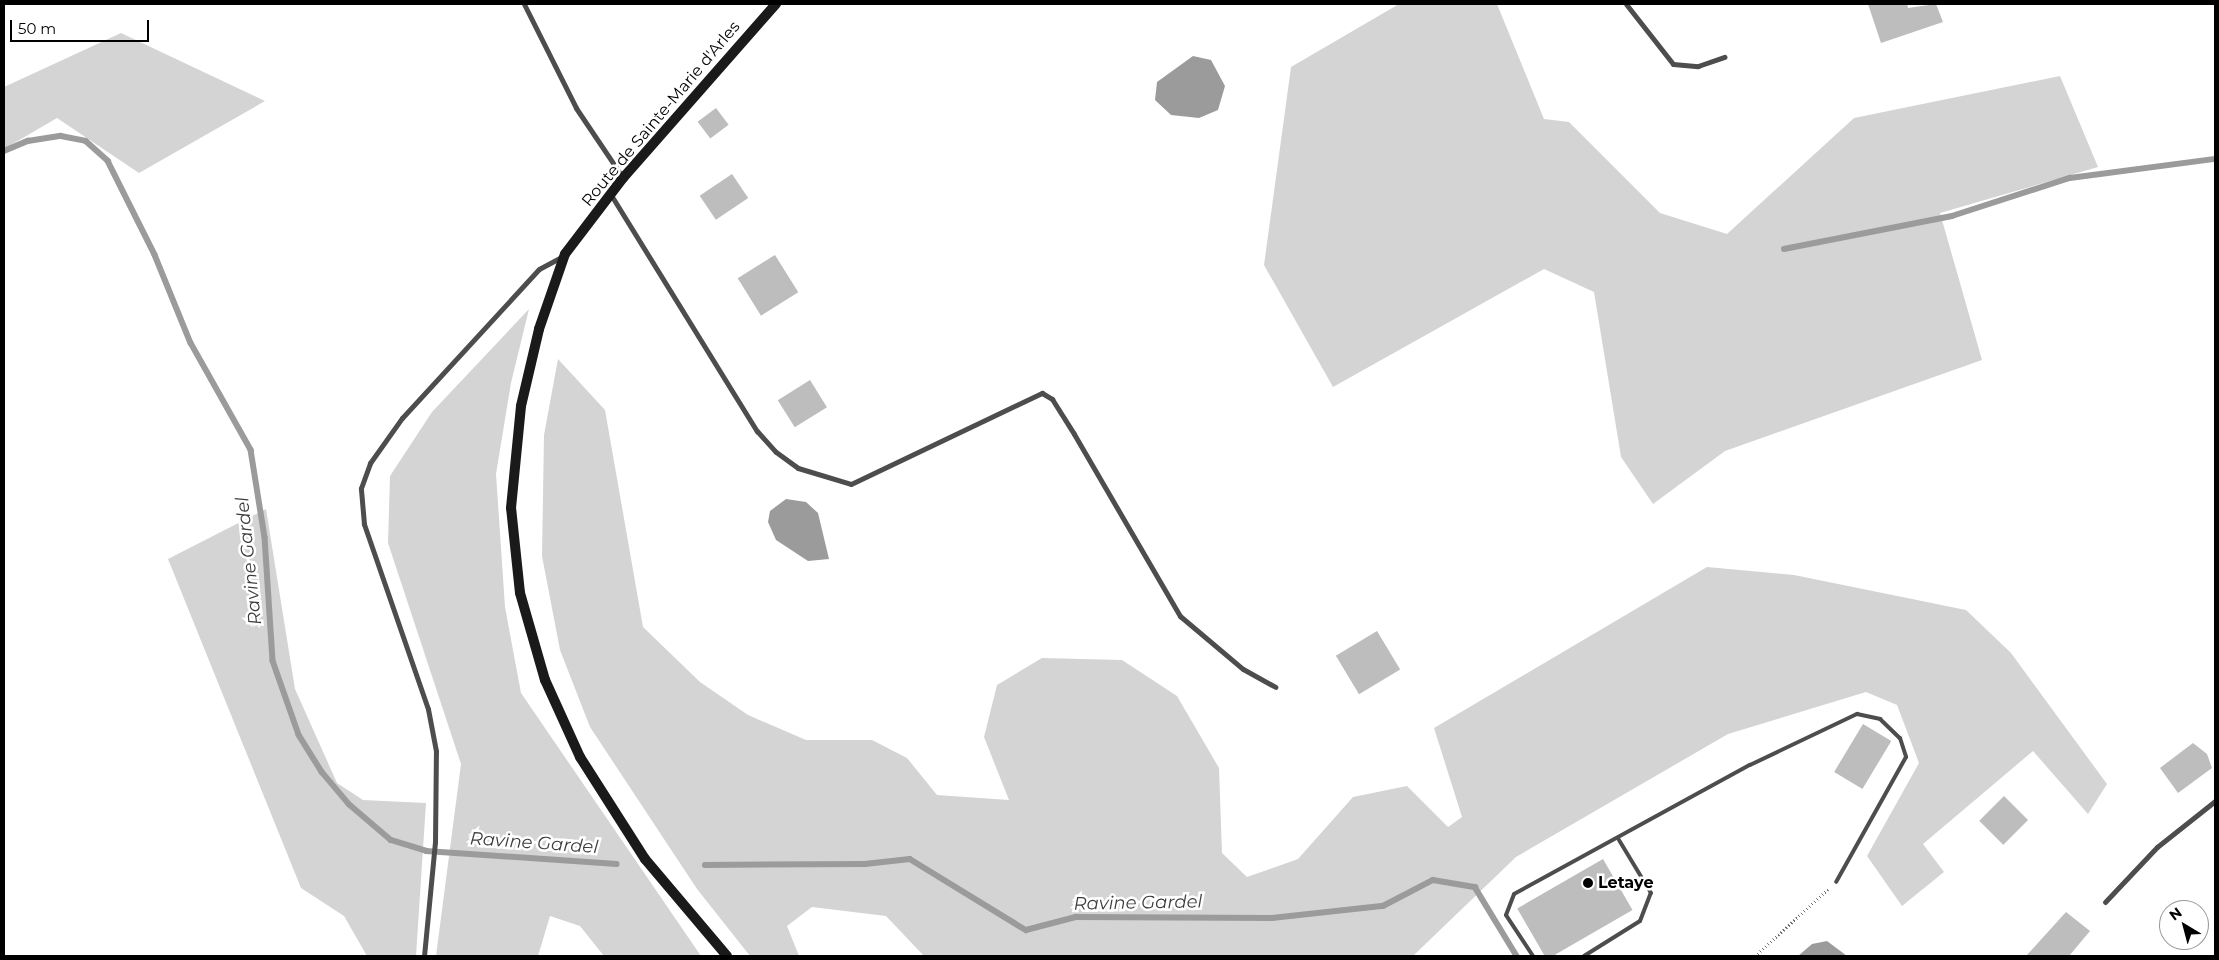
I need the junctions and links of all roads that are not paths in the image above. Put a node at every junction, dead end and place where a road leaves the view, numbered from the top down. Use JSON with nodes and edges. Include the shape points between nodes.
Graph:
{"nodes":[{"id":1,"x":524,"y":4,"type":"edge"},
{"id":2,"x":776,"y":4,"type":"edge"},
{"id":3,"x":1626,"y":4,"type":"edge"},
{"id":4,"x":1724,"y":57,"type":"dead end"},
{"id":5,"x":623,"y":178,"type":"junction"},
{"id":6,"x":611,"y":195,"type":"junction"},
{"id":7,"x":565,"y":254,"type":"junction"},
{"id":8,"x":1276,"y":687,"type":"dead end"},
{"id":9,"x":2215,"y":801,"type":"edge"},
{"id":10,"x":1619,"y":840,"type":"junction"},
{"id":11,"x":1836,"y":882,"type":"road end"},
{"id":12,"x":2105,"y":902,"type":"dead end"},
{"id":13,"x":424,"y":956,"type":"edge"},
{"id":14,"x":727,"y":956,"type":"edge"},
{"id":15,"x":1534,"y":956,"type":"edge"},
{"id":16,"x":1584,"y":956,"type":"edge"}],
"edges":[{"from":1,"to":5,"type":"street","via":[[576,108]]},
{"from":2,"to":5,"type":"main road","name":"Route de Sainte-Marie d'Arles"},
{"from":3,"to":4,"type":"street","via":[[1673,64],[1698,66]]},
{"from":5,"to":6,"type":"main road","name":"Route de Sainte-Marie d'Arles"},
{"from":6,"to":7,"type":"main road","name":"Route de Sainte-Marie d'Arles"},
{"from":6,"to":8,"type":"street","via":[[757,431],[776,452],[798,468],[851,484],[1042,394],[1052,399],[1074,434],[1180,616],[1243,669]]},
{"from":7,"to":13,"type":"street","via":[[539,269],[402,418],[370,463],[361,488],[364,524],[428,709],[436,751],[435,842]]},
{"from":7,"to":14,"type":"main road","name":"Route de Sainte-Marie d'Arles","via":[[539,329],[521,406],[510,508],[520,593],[545,680],[580,757],[645,859]]},
{"from":9,"to":12,"type":"street","via":[[2157,847]]},
{"from":10,"to":11,"type":"lane","via":[[1750,765],[1857,714],[1880,719],[1900,738],[1906,757]]},
{"from":10,"to":15,"type":"lane","via":[[1514,894],[1506,914]]},
{"from":10,"to":16,"type":"lane","via":[[1651,893],[1640,921]]}]}
